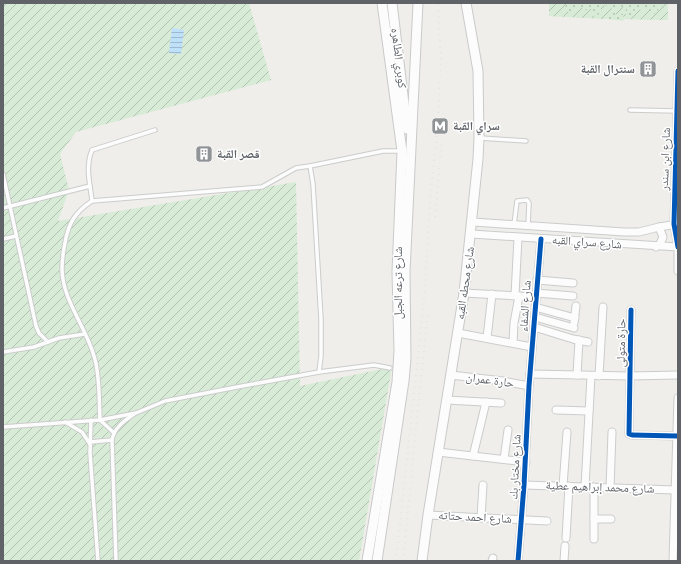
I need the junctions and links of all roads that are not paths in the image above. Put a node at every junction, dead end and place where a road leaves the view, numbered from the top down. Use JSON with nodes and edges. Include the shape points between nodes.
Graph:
{"nodes":[{"id":1,"x":382,"y":3,"type":"edge"},
{"id":2,"x":392,"y":3,"type":"edge"},
{"id":3,"x":410,"y":3,"type":"edge"},
{"id":4,"x":418,"y":3,"type":"edge"},
{"id":5,"x":466,"y":3,"type":"edge"},
{"id":6,"x":417,"y":13,"type":"junction"},
{"id":7,"x":678,"y":71,"type":"edge"},
{"id":8,"x":630,"y":110,"type":"dead end"},
{"id":9,"x":677,"y":111,"type":"junction"},
{"id":10,"x":406,"y":113,"type":"joint"},
{"id":11,"x":155,"y":130,"type":"dead end"},
{"id":12,"x":479,"y":138,"type":"junction"},
{"id":13,"x":526,"y":141,"type":"dead end"},
{"id":14,"x":406,"y":151,"type":"junction"},
{"id":15,"x":310,"y":166,"type":"junction"},
{"id":16,"x":3,"y":174,"type":"edge"},
{"id":17,"x":90,"y":186,"type":"junction"},
{"id":18,"x":92,"y":201,"type":"junction"},
{"id":19,"x":10,"y":206,"type":"junction"},
{"id":20,"x":3,"y":208,"type":"edge"},
{"id":21,"x":473,"y":222,"type":"junction"},
{"id":22,"x":676,"y":224,"type":"edge"},
{"id":23,"x":514,"y":225,"type":"junction"},
{"id":24,"x":528,"y":226,"type":"junction"},
{"id":25,"x":659,"y":227,"type":"junction"},
{"id":26,"x":471,"y":234,"type":"junction"},
{"id":27,"x":16,"y":236,"type":"junction"},
{"id":28,"x":518,"y":238,"type":"junction"},
{"id":29,"x":3,"y":239,"type":"edge"},
{"id":30,"x":541,"y":239,"type":"junction"},
{"id":31,"x":656,"y":247,"type":"junction"},
{"id":32,"x":678,"y":248,"type":"edge"},
{"id":33,"x":678,"y":261,"type":"edge"},
{"id":34,"x":678,"y":271,"type":"edge"},
{"id":35,"x":537,"y":280,"type":"junction"},
{"id":36,"x":573,"y":283,"type":"dead end"},
{"id":37,"x":464,"y":293,"type":"junction"},
{"id":38,"x":492,"y":294,"type":"junction"},
{"id":39,"x":536,"y":295,"type":"junction"},
{"id":40,"x":517,"y":296,"type":"junction"},
{"id":41,"x":573,"y":296,"type":"dead end"},
{"id":42,"x":576,"y":306,"type":"dead end"},
{"id":43,"x":535,"y":307,"type":"junction"},
{"id":44,"x":603,"y":307,"type":"dead end"},
{"id":45,"x":631,"y":310,"type":"dead end"},
{"id":46,"x":535,"y":316,"type":"junction"},
{"id":47,"x":575,"y":318,"type":"junction"},
{"id":48,"x":534,"y":327,"type":"junction"},
{"id":49,"x":574,"y":328,"type":"junction"},
{"id":50,"x":458,"y":333,"type":"junction"},
{"id":51,"x":84,"y":334,"type":"junction"},
{"id":52,"x":486,"y":338,"type":"junction"},
{"id":53,"x":576,"y":339,"type":"junction"},
{"id":54,"x":48,"y":342,"type":"junction"},
{"id":55,"x":588,"y":342,"type":"dead end"},
{"id":56,"x":513,"y":343,"type":"junction"},
{"id":57,"x":3,"y":346,"type":"edge"},
{"id":58,"x":532,"y":347,"type":"junction"},
{"id":59,"x":4,"y":352,"type":"edge"},
{"id":60,"x":390,"y":368,"type":"dead end"},
{"id":61,"x":319,"y":372,"type":"junction"},
{"id":62,"x":530,"y":374,"type":"junction"},
{"id":63,"x":451,"y":375,"type":"junction"},
{"id":64,"x":576,"y":375,"type":"junction"},
{"id":65,"x":678,"y":375,"type":"edge"},
{"id":66,"x":590,"y":376,"type":"junction"},
{"id":67,"x":599,"y":376,"type":"junction"},
{"id":68,"x":630,"y":376,"type":"junction"},
{"id":69,"x":529,"y":386,"type":"junction"},
{"id":70,"x":678,"y":398,"type":"edge"},
{"id":71,"x":447,"y":400,"type":"junction"},
{"id":72,"x":486,"y":402,"type":"junction"},
{"id":73,"x":501,"y":403,"type":"dead end"},
{"id":74,"x":556,"y":410,"type":"dead end"},
{"id":75,"x":588,"y":411,"type":"junction"},
{"id":76,"x":678,"y":412,"type":"edge"},
{"id":77,"x":136,"y":413,"type":"junction"},
{"id":78,"x":91,"y":420,"type":"junction"},
{"id":79,"x":100,"y":420,"type":"junction"},
{"id":80,"x":64,"y":422,"type":"junction"},
{"id":81,"x":3,"y":427,"type":"edge"},
{"id":82,"x":508,"y":430,"type":"dead end"},
{"id":83,"x":113,"y":432,"type":"junction"},
{"id":84,"x":566,"y":432,"type":"dead end"},
{"id":85,"x":612,"y":432,"type":"dead end"},
{"id":86,"x":677,"y":434,"type":"edge"},
{"id":87,"x":112,"y":440,"type":"junction"},
{"id":88,"x":90,"y":444,"type":"junction"},
{"id":89,"x":438,"y":452,"type":"junction"},
{"id":90,"x":473,"y":456,"type":"junction"},
{"id":91,"x":504,"y":459,"type":"junction"},
{"id":92,"x":526,"y":462,"type":"junction"},
{"id":93,"x":677,"y":473,"type":"edge"},
{"id":94,"x":483,"y":485,"type":"dead end"},
{"id":95,"x":524,"y":485,"type":"junction"},
{"id":96,"x":566,"y":486,"type":"junction"},
{"id":97,"x":585,"y":487,"type":"junction"},
{"id":98,"x":594,"y":487,"type":"junction"},
{"id":99,"x":610,"y":488,"type":"junction"},
{"id":100,"x":675,"y":490,"type":"junction"},
{"id":101,"x":677,"y":499,"type":"edge"},
{"id":102,"x":428,"y":515,"type":"junction"},
{"id":103,"x":481,"y":518,"type":"junction"},
{"id":104,"x":594,"y":518,"type":"junction"},
{"id":105,"x":611,"y":519,"type":"dead end"},
{"id":106,"x":522,"y":520,"type":"junction"},
{"id":107,"x":676,"y":520,"type":"edge"},
{"id":108,"x":547,"y":521,"type":"dead end"},
{"id":109,"x":594,"y":539,"type":"dead end"},
{"id":110,"x":98,"y":561,"type":"edge"},
{"id":111,"x":116,"y":561,"type":"edge"},
{"id":112,"x":367,"y":561,"type":"edge"},
{"id":113,"x":378,"y":561,"type":"edge"},
{"id":114,"x":422,"y":561,"type":"edge"},
{"id":115,"x":518,"y":561,"type":"edge"},
{"id":116,"x":564,"y":561,"type":"edge"},
{"id":117,"x":673,"y":561,"type":"edge"}],
"edges":[{"from":1,"to":14,"type":"main road","name":"شارع ترعه الجبل"},
{"from":2,"to":10,"type":"main road","name":"كوبري الطاهره"},
{"from":3,"to":6,"type":"main road"},
{"from":4,"to":6,"type":"main road","name":"شارع ترعه الجبل"},
{"from":5,"to":12,"type":"main road","name":"شارع محطه القبه","via":[[478,71]]},
{"from":6,"to":14,"type":"main road","name":"شارع ترعه الجبل","via":[[413,110]]},
{"from":7,"to":9,"type":"street","name":"شارع ابن سندر"},
{"from":8,"to":9,"type":"lane"},
{"from":9,"to":22,"type":"street","name":"شارع ابن سندر"},
{"from":10,"to":14,"type":"main road","name":"شارع ترعه الجبل"},
{"from":11,"to":17,"type":"lane","via":[[92,150],[88,160]]},
{"from":12,"to":13,"type":"lane"},
{"from":12,"to":21,"type":"main road","name":"شارع محطه القبه"},
{"from":14,"to":15,"type":"lane","via":[[383,151]]},
{"from":14,"to":112,"type":"main road","name":"شارع ترعه الجبل","via":[[397,272],[397,382]]},
{"from":14,"to":113,"type":"main road","name":"شارع ترعه الجبل","via":[[406,359]]},
{"from":15,"to":18,"type":"lane","via":[[296,168],[262,187]]},
{"from":15,"to":61,"type":"lane","via":[[321,319]]},
{"from":16,"to":19,"type":"lane"},
{"from":17,"to":18,"type":"lane"},
{"from":17,"to":19,"type":"lane"},
{"from":18,"to":51,"type":"lane","via":[[81,208],[70,226],[64,246],[62,271],[65,287]]},
{"from":19,"to":20,"type":"lane"},
{"from":19,"to":27,"type":"lane"},
{"from":21,"to":23,"type":"street","name":"شارع سراي القبه"},
{"from":21,"to":26,"type":"main road","name":"شارع محطه القبه"},
{"from":22,"to":25,"type":"street","name":"شارع سراي القبه"},
{"from":22,"to":32,"type":"street","name":"شارع ابن سندر"},
{"from":23,"to":24,"type":"street","name":"شارع سراي القبه"},
{"from":23,"to":24,"type":"lane","via":[[517,201],[527,200]]},
{"from":24,"to":25,"type":"street","name":"شارع سراي القبه","via":[[624,232],[639,232]]},
{"from":25,"to":31,"type":"street","via":[[663,237]]},
{"from":26,"to":28,"type":"street","name":"شارع سراي القبه"},
{"from":26,"to":37,"type":"main road","name":"شارع محطه القبه"},
{"from":27,"to":29,"type":"lane"},
{"from":27,"to":54,"type":"lane","via":[[36,326]]},
{"from":28,"to":30,"type":"street","name":"شارع سراي القبه"},
{"from":28,"to":40,"type":"street"},
{"from":30,"to":31,"type":"street","name":"شارع سراي القبه"},
{"from":30,"to":35,"type":"street","name":"شارع الشفاء"},
{"from":31,"to":32,"type":"street","name":"شارع سراي القبه"},
{"from":32,"to":33,"type":"street","name":"شارع ابن سندر"},
{"from":33,"to":34,"type":"street","name":"شارع ابن سندر"},
{"from":35,"to":36,"type":"street"},
{"from":35,"to":39,"type":"street","name":"شارع الشفاء"},
{"from":37,"to":38,"type":"street"},
{"from":37,"to":50,"type":"main road","name":"شارع محطه القبه"},
{"from":38,"to":40,"type":"street"},
{"from":38,"to":52,"type":"street"},
{"from":39,"to":40,"type":"street"},
{"from":39,"to":41,"type":"street"},
{"from":39,"to":43,"type":"street","name":"شارع الشفاء"},
{"from":40,"to":56,"type":"street"},
{"from":42,"to":47,"type":"street"},
{"from":43,"to":46,"type":"street","name":"شارع الشفاء"},
{"from":43,"to":47,"type":"street"},
{"from":44,"to":67,"type":"street"},
{"from":45,"to":68,"type":"street","name":"حارة متولى"},
{"from":46,"to":48,"type":"street","name":"شارع الشفاء"},
{"from":46,"to":49,"type":"street"},
{"from":47,"to":49,"type":"street"},
{"from":48,"to":53,"type":"street"},
{"from":48,"to":58,"type":"street","name":"شارع الشفاء"},
{"from":49,"to":53,"type":"street"},
{"from":50,"to":52,"type":"street"},
{"from":50,"to":63,"type":"main road","name":"شارع محطه القبه"},
{"from":51,"to":54,"type":"lane"},
{"from":51,"to":79,"type":"lane","via":[[96,362]]},
{"from":52,"to":56,"type":"street"},
{"from":53,"to":55,"type":"street"},
{"from":53,"to":64,"type":"street"},
{"from":54,"to":59,"type":"lane"},
{"from":56,"to":58,"type":"street"},
{"from":57,"to":59,"type":"lane"},
{"from":58,"to":62,"type":"street","name":"شارع الشفاء"},
{"from":60,"to":61,"type":"lane","via":[[374,365]]},
{"from":61,"to":77,"type":"lane","via":[[165,401]]},
{"from":62,"to":64,"type":"street"},
{"from":62,"to":69,"type":"street","name":"شارع مختار بك"},
{"from":63,"to":69,"type":"street","name":"حارة عمران"},
{"from":63,"to":71,"type":"main road","name":"شارع محطه القبه"},
{"from":64,"to":66,"type":"street"},
{"from":65,"to":68,"type":"street"},
{"from":66,"to":67,"type":"street"},
{"from":66,"to":75,"type":"street"},
{"from":67,"to":68,"type":"street"},
{"from":68,"to":86,"type":"street","name":"حارة متولى","via":[[629,434]]},
{"from":69,"to":92,"type":"street","name":"شارع مختار بك"},
{"from":70,"to":76,"type":"street"},
{"from":71,"to":72,"type":"street"},
{"from":71,"to":89,"type":"main road","name":"شارع محطه القبه"},
{"from":72,"to":73,"type":"street"},
{"from":72,"to":90,"type":"street"},
{"from":74,"to":75,"type":"street"},
{"from":75,"to":97,"type":"street"},
{"from":76,"to":86,"type":"street"},
{"from":77,"to":79,"type":"lane"},
{"from":77,"to":83,"type":"lane"},
{"from":78,"to":79,"type":"lane"},
{"from":78,"to":80,"type":"lane"},
{"from":78,"to":88,"type":"lane"},
{"from":79,"to":83,"type":"lane"},
{"from":80,"to":81,"type":"lane"},
{"from":80,"to":88,"type":"lane","via":[[82,432]]},
{"from":82,"to":91,"type":"street"},
{"from":83,"to":87,"type":"lane"},
{"from":84,"to":96,"type":"street"},
{"from":85,"to":99,"type":"street"},
{"from":86,"to":93,"type":"street"},
{"from":87,"to":88,"type":"lane"},
{"from":87,"to":111,"type":"lane"},
{"from":88,"to":110,"type":"lane"},
{"from":89,"to":90,"type":"street"},
{"from":89,"to":102,"type":"main road","name":"شارع محطه القبه"},
{"from":90,"to":91,"type":"street"},
{"from":91,"to":92,"type":"street"},
{"from":92,"to":95,"type":"street","name":"شارع مختار بك"},
{"from":93,"to":100,"type":"street"},
{"from":94,"to":103,"type":"street"},
{"from":95,"to":96,"type":"street","name":"شارع محمد إبراهيم عطية"},
{"from":95,"to":106,"type":"street","name":"شارع مختار بك"},
{"from":96,"to":97,"type":"street","name":"شارع محمد إبراهيم عطية"},
{"from":96,"to":116,"type":"street"},
{"from":97,"to":98,"type":"street","name":"شارع محمد إبراهيم عطية"},
{"from":98,"to":99,"type":"street","name":"شارع محمد إبراهيم عطية"},
{"from":98,"to":104,"type":"street"},
{"from":99,"to":100,"type":"street","name":"شارع محمد إبراهيم عطية"},
{"from":100,"to":101,"type":"street"},
{"from":101,"to":107,"type":"street"},
{"from":102,"to":103,"type":"street","name":"شارع احمد حتاته"},
{"from":102,"to":114,"type":"main road","name":"شارع محطه القبه"},
{"from":103,"to":106,"type":"street","name":"شارع احمد حتاته"},
{"from":104,"to":105,"type":"street"},
{"from":104,"to":109,"type":"street"},
{"from":106,"to":108,"type":"street","name":"شارع احمد حتاته"},
{"from":106,"to":115,"type":"street","name":"شارع مختار بك"},
{"from":107,"to":117,"type":"street"}]}
